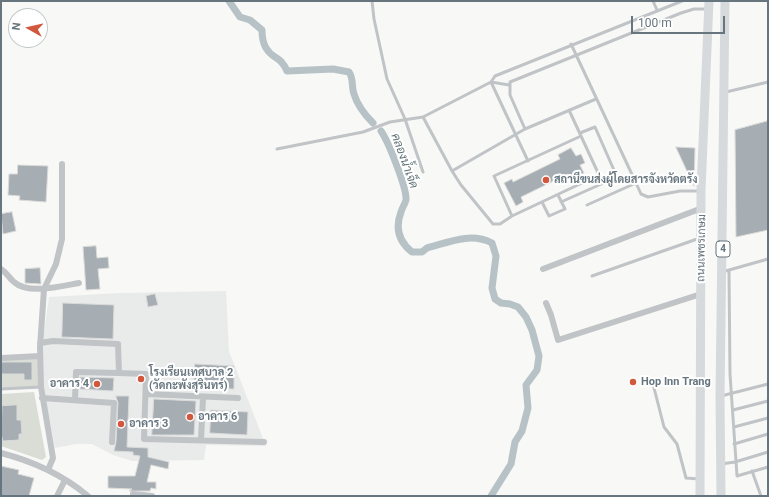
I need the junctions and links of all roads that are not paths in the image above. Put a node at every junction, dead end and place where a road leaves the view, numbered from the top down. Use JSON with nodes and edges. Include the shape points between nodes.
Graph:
{"nodes":[{"id":1,"x":372,"y":1,"type":"edge"},
{"id":2,"x":653,"y":1,"type":"edge"},
{"id":3,"x":682,"y":1,"type":"edge"},
{"id":4,"x":709,"y":5,"type":"edge"},
{"id":5,"x":725,"y":5,"type":"edge"},
{"id":6,"x":657,"y":10,"type":"junction"},
{"id":7,"x":571,"y":44,"type":"junction"},
{"id":8,"x":576,"y":55,"type":"junction"},
{"id":9,"x":491,"y":82,"type":"junction"},
{"id":10,"x":768,"y":82,"type":"edge"},
{"id":11,"x":509,"y":85,"type":"junction"},
{"id":12,"x":724,"y":92,"type":"junction"},
{"id":13,"x":596,"y":99,"type":"junction"},
{"id":14,"x":569,"y":110,"type":"junction"},
{"id":15,"x":423,"y":117,"type":"junction"},
{"id":16,"x":405,"y":119,"type":"junction"},
{"id":17,"x":525,"y":129,"type":"junction"},
{"id":18,"x":515,"y":134,"type":"junction"},
{"id":19,"x":580,"y":135,"type":"junction"},
{"id":20,"x":277,"y":149,"type":"dead end"},
{"id":21,"x":528,"y":161,"type":"junction"},
{"id":22,"x":62,"y":164,"type":"dead end"},
{"id":23,"x":452,"y":171,"type":"junction"},
{"id":24,"x":423,"y":172,"type":"dead end"},
{"id":25,"x":636,"y":183,"type":"junction"},
{"id":26,"x":701,"y":190,"type":"junction"},
{"id":27,"x":558,"y":195,"type":"junction"},
{"id":28,"x":542,"y":202,"type":"junction"},
{"id":29,"x":562,"y":202,"type":"junction"},
{"id":30,"x":588,"y":205,"type":"dead end"},
{"id":31,"x":702,"y":208,"type":"junction"},
{"id":32,"x":512,"y":216,"type":"junction"},
{"id":33,"x":702,"y":238,"type":"junction"},
{"id":34,"x":768,"y":259,"type":"edge"},
{"id":35,"x":1,"y":269,"type":"edge"},
{"id":36,"x":543,"y":269,"type":"dead end"},
{"id":37,"x":725,"y":271,"type":"junction"},
{"id":38,"x":592,"y":276,"type":"dead end"},
{"id":39,"x":79,"y":283,"type":"dead end"},
{"id":40,"x":44,"y":289,"type":"junction"},
{"id":41,"x":701,"y":294,"type":"junction"},
{"id":42,"x":546,"y":303,"type":"dead end"},
{"id":43,"x":40,"y":343,"type":"junction"},
{"id":44,"x":40,"y":356,"type":"junction"},
{"id":45,"x":1,"y":358,"type":"edge"},
{"id":46,"x":119,"y":373,"type":"junction"},
{"id":47,"x":653,"y":384,"type":"dead end"},
{"id":48,"x":768,"y":384,"type":"edge"},
{"id":49,"x":41,"y":388,"type":"junction"},
{"id":50,"x":1,"y":389,"type":"edge"},
{"id":51,"x":733,"y":393,"type":"junction"},
{"id":52,"x":146,"y":394,"type":"junction"},
{"id":53,"x":720,"y":396,"type":"junction"},
{"id":54,"x":203,"y":397,"type":"junction"},
{"id":55,"x":42,"y":398,"type":"junction"},
{"id":56,"x":238,"y":398,"type":"dead end"},
{"id":57,"x":75,"y":400,"type":"junction"},
{"id":58,"x":768,"y":401,"type":"edge"},
{"id":59,"x":733,"y":410,"type":"junction"},
{"id":60,"x":768,"y":418,"type":"edge"},
{"id":61,"x":734,"y":427,"type":"junction"},
{"id":62,"x":768,"y":434,"type":"edge"},
{"id":63,"x":201,"y":440,"type":"junction"},
{"id":64,"x":112,"y":442,"type":"dead end"},
{"id":65,"x":264,"y":442,"type":"dead end"},
{"id":66,"x":734,"y":444,"type":"junction"},
{"id":67,"x":768,"y":452,"type":"edge"},
{"id":68,"x":1,"y":453,"type":"edge"},
{"id":69,"x":735,"y":462,"type":"junction"},
{"id":70,"x":721,"y":464,"type":"junction"},
{"id":71,"x":768,"y":467,"type":"edge"},
{"id":72,"x":48,"y":470,"type":"junction"},
{"id":73,"x":752,"y":471,"type":"junction"},
{"id":74,"x":699,"y":479,"type":"junction"},
{"id":75,"x":65,"y":480,"type":"junction"},
{"id":76,"x":57,"y":496,"type":"edge"},
{"id":77,"x":88,"y":496,"type":"edge"},
{"id":78,"x":134,"y":496,"type":"edge"},
{"id":79,"x":152,"y":496,"type":"edge"},
{"id":80,"x":700,"y":496,"type":"edge"},
{"id":81,"x":721,"y":496,"type":"edge"},
{"id":82,"x":761,"y":496,"type":"edge"}],
"edges":[{"from":1,"to":16,"type":"lane","via":[[387,79]]},
{"from":2,"to":6,"type":"lane"},
{"from":3,"to":6,"type":"lane"},
{"from":4,"to":5,"type":"main road"},
{"from":4,"to":8,"type":"lane","via":[[681,13]]},
{"from":4,"to":26,"type":"main road","name":"ถนนเพชรเกษม","number":"4"},
{"from":5,"to":12,"type":"main road","name":"ถนนเพชรเกษม","number":"4"},
{"from":6,"to":7,"type":"lane"},
{"from":7,"to":8,"type":"lane"},
{"from":7,"to":9,"type":"lane","via":[[499,73]]},
{"from":8,"to":11,"type":"lane","via":[[514,80]]},
{"from":8,"to":13,"type":"lane"},
{"from":9,"to":11,"type":"lane"},
{"from":9,"to":15,"type":"lane"},
{"from":9,"to":18,"type":"lane"},
{"from":10,"to":12,"type":"lane"},
{"from":11,"to":17,"type":"lane","via":[[510,95]]},
{"from":12,"to":37,"type":"main road","name":"ถนนเพชรเกษม","number":"4"},
{"from":13,"to":14,"type":"lane"},
{"from":13,"to":25,"type":"lane"},
{"from":14,"to":17,"type":"lane"},
{"from":14,"to":19,"type":"lane"},
{"from":15,"to":16,"type":"lane"},
{"from":15,"to":23,"type":"lane"},
{"from":16,"to":20,"type":"lane","via":[[363,132]]},
{"from":16,"to":24,"type":"lane"},
{"from":17,"to":18,"type":"lane"},
{"from":18,"to":21,"type":"lane"},
{"from":18,"to":23,"type":"lane"},
{"from":19,"to":21,"type":"lane"},
{"from":19,"to":27,"type":"lane","via":[[599,175]]},
{"from":19,"to":29,"type":"lane","via":[[595,127],[617,177]]},
{"from":21,"to":32,"type":"lane","via":[[494,176]]},
{"from":22,"to":40,"type":"street","via":[[62,239],[56,264]]},
{"from":23,"to":32,"type":"lane","via":[[493,224],[500,224]]},
{"from":25,"to":26,"type":"lane","via":[[641,194],[648,197]]},
{"from":25,"to":30,"type":"lane"},
{"from":26,"to":31,"type":"main road","name":"ถนนเพชรเกษม","number":"4"},
{"from":27,"to":28,"type":"lane"},
{"from":27,"to":29,"type":"lane"},
{"from":28,"to":29,"type":"lane","via":[[549,216],[565,209]]},
{"from":28,"to":32,"type":"lane"},
{"from":31,"to":33,"type":"main road","name":"ถนนเพชรเกษม","number":"4"},
{"from":31,"to":36,"type":"street"},
{"from":33,"to":38,"type":"lane"},
{"from":33,"to":41,"type":"main road","name":"ถนนเพชรเกษม","number":"4"},
{"from":34,"to":37,"type":"lane"},
{"from":35,"to":40,"type":"street","via":[[8,273],[14,282],[24,287]]},
{"from":37,"to":51,"type":"lane"},
{"from":37,"to":53,"type":"main road","name":"ถนนเพชรเกษม","number":"4"},
{"from":39,"to":40,"type":"street"},
{"from":40,"to":43,"type":"street"},
{"from":41,"to":42,"type":"street","via":[[558,340]]},
{"from":41,"to":74,"type":"main road","name":"ถนนเพชรเกษม","number":"4"},
{"from":43,"to":44,"type":"street"},
{"from":43,"to":46,"type":"street","via":[[53,341],[118,344]]},
{"from":44,"to":45,"type":"street"},
{"from":44,"to":49,"type":"street"},
{"from":46,"to":52,"type":"street","via":[[146,374]]},
{"from":46,"to":57,"type":"street","via":[[76,372]]},
{"from":47,"to":74,"type":"lane","via":[[664,427],[677,444],[686,478]]},
{"from":48,"to":51,"type":"lane"},
{"from":49,"to":50,"type":"lane"},
{"from":49,"to":55,"type":"street"},
{"from":51,"to":53,"type":"lane"},
{"from":51,"to":59,"type":"lane"},
{"from":52,"to":54,"type":"street"},
{"from":52,"to":63,"type":"street","via":[[144,438]]},
{"from":53,"to":70,"type":"main road","name":"ถนนเพชรเกษม","number":"4"},
{"from":54,"to":56,"type":"street"},
{"from":54,"to":63,"type":"street"},
{"from":55,"to":57,"type":"street"},
{"from":55,"to":72,"type":"street","via":[[53,458]]},
{"from":57,"to":64,"type":"street","via":[[114,403]]},
{"from":58,"to":59,"type":"lane"},
{"from":59,"to":61,"type":"lane"},
{"from":60,"to":61,"type":"lane"},
{"from":61,"to":66,"type":"lane"},
{"from":62,"to":66,"type":"lane"},
{"from":63,"to":65,"type":"street"},
{"from":66,"to":69,"type":"lane"},
{"from":67,"to":69,"type":"lane"},
{"from":68,"to":72,"type":"street"},
{"from":69,"to":70,"type":"lane"},
{"from":69,"to":73,"type":"lane","via":[[737,476]]},
{"from":70,"to":81,"type":"main road","name":"ถนนเพชรเกษม","number":"4"},
{"from":71,"to":73,"type":"lane"},
{"from":72,"to":75,"type":"street"},
{"from":73,"to":82,"type":"lane"},
{"from":74,"to":80,"type":"main road","name":"ถนนเพชรเกษม","number":"4"},
{"from":75,"to":76,"type":"street"},
{"from":75,"to":77,"type":"street"},
{"from":78,"to":79,"type":"street","via":[[133,494]]}]}
